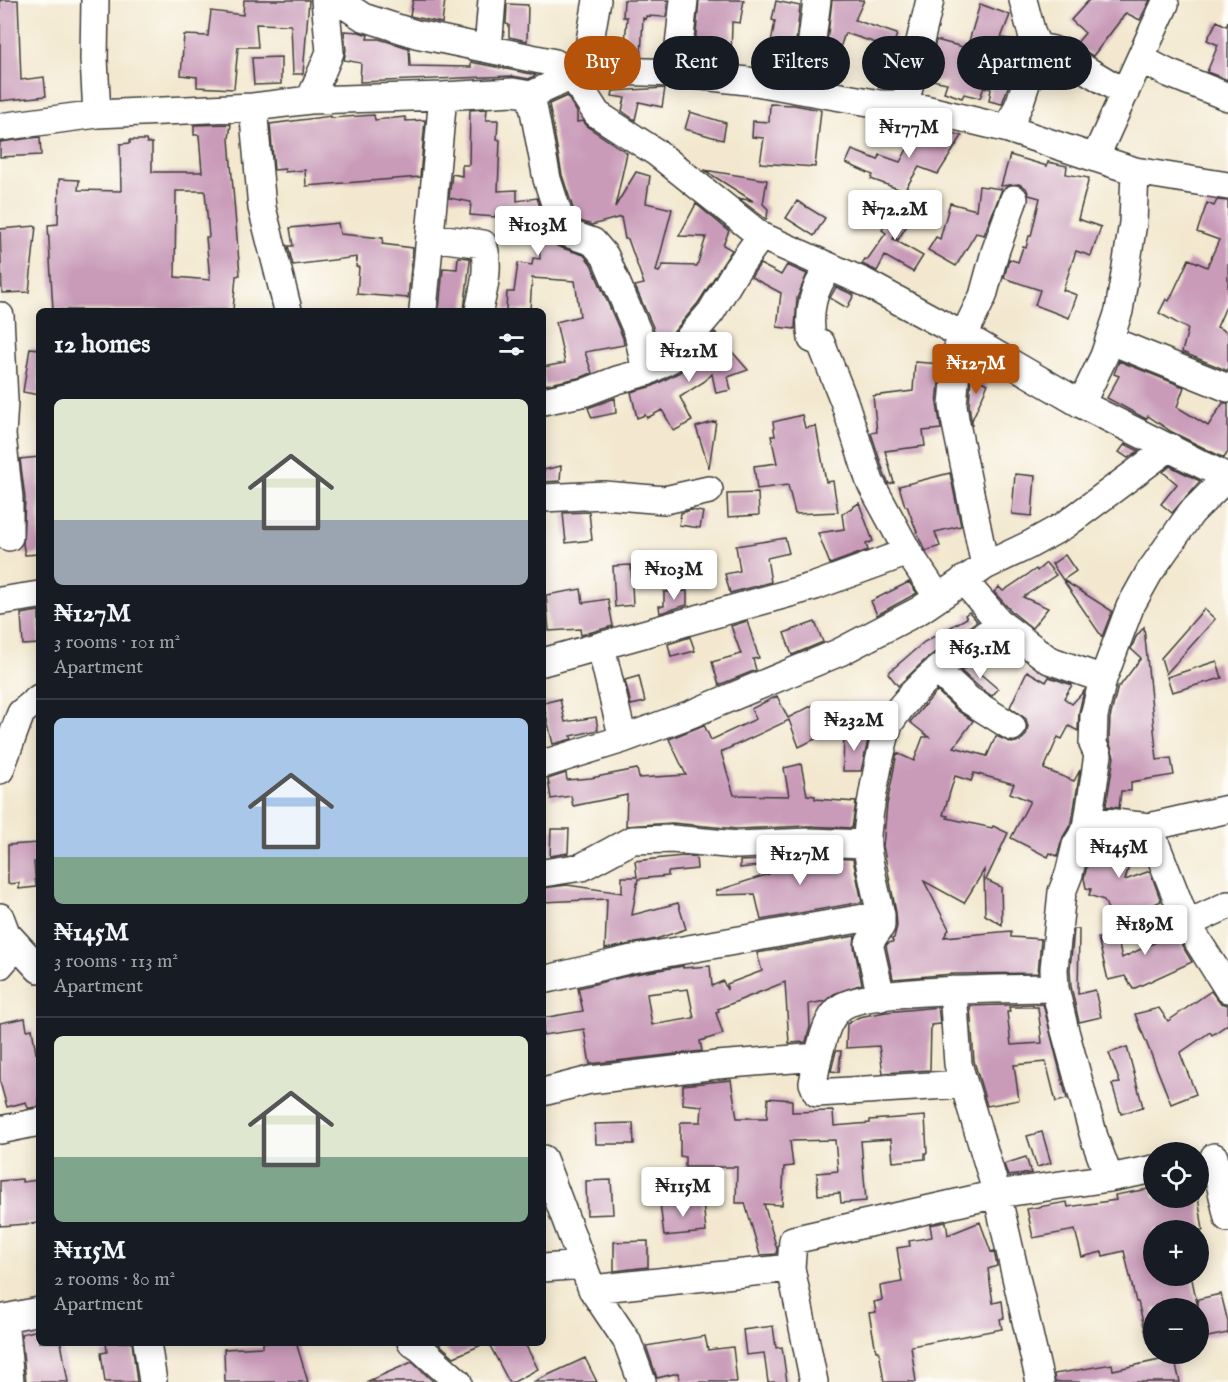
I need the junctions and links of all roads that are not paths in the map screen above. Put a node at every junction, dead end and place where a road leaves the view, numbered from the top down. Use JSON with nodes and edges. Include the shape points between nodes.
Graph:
{"nodes":[{"id":1,"x":95,"y":0,"type":"edge"},
{"id":2,"x":325,"y":0,"type":"edge"},
{"id":3,"x":337,"y":0,"type":"edge"},
{"id":4,"x":492,"y":0,"type":"edge"},
{"id":5,"x":597,"y":0,"type":"edge"},
{"id":6,"x":684,"y":0,"type":"edge"},
{"id":7,"x":817,"y":0,"type":"edge"},
{"id":8,"x":930,"y":0,"type":"edge"},
{"id":9,"x":1023,"y":0,"type":"edge"},
{"id":10,"x":1165,"y":4,"type":"dead end"},
{"id":11,"x":588,"y":36,"type":"edge"},
{"id":12,"x":680,"y":36,"type":"edge"},
{"id":13,"x":812,"y":36,"type":"edge"},
{"id":14,"x":1033,"y":36,"type":"edge"},
{"id":15,"x":488,"y":49,"type":"junction"},
{"id":16,"x":1141,"y":59,"type":"junction"},
{"id":17,"x":564,"y":67,"type":"edge"},
{"id":18,"x":1092,"y":73,"type":"edge"},
{"id":19,"x":564,"y":80,"type":"edge"},
{"id":20,"x":586,"y":90,"type":"edge"},
{"id":21,"x":808,"y":90,"type":"edge"},
{"id":22,"x":1024,"y":90,"type":"edge"},
{"id":23,"x":1125,"y":93,"type":"junction"},
{"id":24,"x":531,"y":95,"type":"junction"},
{"id":25,"x":443,"y":96,"type":"junction"},
{"id":26,"x":1228,"y":97,"type":"edge"},
{"id":27,"x":310,"y":100,"type":"junction"},
{"id":28,"x":905,"y":104,"type":"junction"},
{"id":29,"x":253,"y":107,"type":"junction"},
{"id":30,"x":97,"y":114,"type":"junction"},
{"id":31,"x":0,"y":127,"type":"edge"},
{"id":32,"x":1008,"y":129,"type":"junction"},
{"id":33,"x":1095,"y":158,"type":"junction"},
{"id":34,"x":1135,"y":171,"type":"junction"},
{"id":35,"x":1228,"y":186,"type":"edge"},
{"id":36,"x":1014,"y":199,"type":"dead end"},
{"id":37,"x":761,"y":236,"type":"junction"},
{"id":38,"x":430,"y":237,"type":"junction"},
{"id":39,"x":830,"y":267,"type":"junction"},
{"id":40,"x":287,"y":308,"type":"edge"},
{"id":41,"x":423,"y":308,"type":"edge"},
{"id":42,"x":480,"y":308,"type":"edge"},
{"id":43,"x":0,"y":316,"type":"edge"},
{"id":44,"x":962,"y":335,"type":"junction"},
{"id":45,"x":1109,"y":340,"type":"junction"},
{"id":46,"x":646,"y":372,"type":"junction"},
{"id":47,"x":1228,"y":388,"type":"edge"},
{"id":48,"x":546,"y":400,"type":"edge"},
{"id":49,"x":1081,"y":404,"type":"junction"},
{"id":50,"x":1,"y":437,"type":"edge"},
{"id":51,"x":1170,"y":447,"type":"junction"},
{"id":52,"x":1228,"y":477,"type":"edge"},
{"id":53,"x":709,"y":490,"type":"dead end"},
{"id":54,"x":546,"y":498,"type":"edge"},
{"id":55,"x":9,"y":537,"type":"dead end"},
{"id":56,"x":908,"y":552,"type":"junction"},
{"id":57,"x":974,"y":573,"type":"junction"},
{"id":58,"x":36,"y":595,"type":"edge"},
{"id":59,"x":938,"y":597,"type":"junction"},
{"id":60,"x":0,"y":601,"type":"edge"},
{"id":61,"x":1001,"y":624,"type":"junction"},
{"id":62,"x":601,"y":647,"type":"junction"},
{"id":63,"x":546,"y":661,"type":"edge"},
{"id":64,"x":937,"y":670,"type":"junction"},
{"id":65,"x":1103,"y":679,"type":"junction"},
{"id":66,"x":36,"y":700,"type":"edge"},
{"id":67,"x":1012,"y":727,"type":"dead end"},
{"id":68,"x":623,"y":739,"type":"junction"},
{"id":69,"x":546,"y":763,"type":"edge"},
{"id":70,"x":0,"y":770,"type":"edge"},
{"id":71,"x":1228,"y":809,"type":"edge"},
{"id":72,"x":1089,"y":820,"type":"junction"},
{"id":73,"x":1149,"y":827,"type":"junction"},
{"id":74,"x":867,"y":844,"type":"junction"},
{"id":75,"x":546,"y":873,"type":"edge"},
{"id":76,"x":1228,"y":905,"type":"edge"},
{"id":77,"x":881,"y":915,"type":"junction"},
{"id":78,"x":0,"y":917,"type":"edge"},
{"id":79,"x":1186,"y":924,"type":"junction"},
{"id":80,"x":17,"y":945,"type":"junction"},
{"id":81,"x":0,"y":965,"type":"edge"},
{"id":82,"x":36,"y":966,"type":"edge"},
{"id":83,"x":546,"y":979,"type":"edge"},
{"id":84,"x":1055,"y":988,"type":"junction"},
{"id":85,"x":1228,"y":989,"type":"edge"},
{"id":86,"x":953,"y":990,"type":"junction"},
{"id":87,"x":881,"y":997,"type":"junction"},
{"id":88,"x":818,"y":1057,"type":"junction"},
{"id":89,"x":963,"y":1084,"type":"junction"},
{"id":90,"x":546,"y":1091,"type":"edge"},
{"id":91,"x":36,"y":1123,"type":"edge"},
{"id":92,"x":0,"y":1130,"type":"edge"},
{"id":93,"x":1214,"y":1157,"type":"edge"},
{"id":94,"x":546,"y":1167,"type":"edge"},
{"id":95,"x":1143,"y":1171,"type":"edge"},
{"id":96,"x":1109,"y":1178,"type":"junction"},
{"id":97,"x":997,"y":1194,"type":"junction"},
{"id":98,"x":1228,"y":1218,"type":"edge"},
{"id":99,"x":791,"y":1268,"type":"junction"},
{"id":100,"x":546,"y":1269,"type":"edge"},
{"id":101,"x":588,"y":1277,"type":"junction"},
{"id":102,"x":36,"y":1312,"type":"edge"},
{"id":103,"x":2,"y":1319,"type":"edge"},
{"id":104,"x":148,"y":1346,"type":"edge"},
{"id":105,"x":417,"y":1346,"type":"edge"},
{"id":106,"x":10,"y":1382,"type":"edge"},
{"id":107,"x":153,"y":1382,"type":"edge"},
{"id":108,"x":458,"y":1382,"type":"edge"},
{"id":109,"x":642,"y":1382,"type":"edge"},
{"id":110,"x":814,"y":1382,"type":"edge"},
{"id":111,"x":1040,"y":1382,"type":"edge"}],
"edges":[{"from":1,"to":30,"type":"street"},
{"from":2,"to":27,"type":"street","via":[[330,52]]},
{"from":3,"to":15,"type":"street","via":[[363,17],[416,34]]},
{"from":4,"to":15,"type":"street"},
{"from":5,"to":11,"type":"street"},
{"from":6,"to":12,"type":"street"},
{"from":7,"to":13,"type":"street"},
{"from":8,"to":28,"type":"street"},
{"from":9,"to":14,"type":"street"},
{"from":10,"to":16,"type":"street"},
{"from":15,"to":17,"type":"street"},
{"from":16,"to":23,"type":"street"},
{"from":16,"to":26,"type":"street"},
{"from":18,"to":23,"type":"street"},
{"from":19,"to":24,"type":"street"},
{"from":20,"to":37,"type":"street","via":[[597,114],[657,153]]},
{"from":21,"to":28,"type":"street","via":[[880,104]]},
{"from":22,"to":32,"type":"street"},
{"from":23,"to":33,"type":"street"},
{"from":24,"to":25,"type":"street","via":[[513,92]]},
{"from":24,"to":46,"type":"street","via":[[547,179],[564,232],[593,242],[605,256],[638,333]]},
{"from":25,"to":27,"type":"street"},
{"from":25,"to":38,"type":"street"},
{"from":27,"to":29,"type":"street"},
{"from":28,"to":32,"type":"street"},
{"from":29,"to":30,"type":"street"},
{"from":29,"to":40,"type":"street","via":[[262,208]]},
{"from":30,"to":31,"type":"street"},
{"from":32,"to":33,"type":"street"},
{"from":33,"to":34,"type":"street"},
{"from":34,"to":35,"type":"street"},
{"from":34,"to":45,"type":"street","via":[[1126,273]]},
{"from":36,"to":44,"type":"street","via":[[983,296]]},
{"from":37,"to":39,"type":"street"},
{"from":37,"to":46,"type":"street","via":[[711,312],[672,358]]},
{"from":38,"to":41,"type":"street"},
{"from":38,"to":42,"type":"street","via":[[483,244],[485,288]]},
{"from":39,"to":44,"type":"street"},
{"from":39,"to":56,"type":"street","via":[[813,297],[809,319],[812,339],[821,343],[870,482]]},
{"from":43,"to":50,"type":"street","via":[[4,401]]},
{"from":44,"to":49,"type":"street"},
{"from":44,"to":57,"type":"street","via":[[953,405]]},
{"from":45,"to":47,"type":"street"},
{"from":45,"to":49,"type":"street"},
{"from":46,"to":48,"type":"street"},
{"from":49,"to":51,"type":"street"},
{"from":50,"to":55,"type":"street","via":[[9,498]]},
{"from":51,"to":52,"type":"street"},
{"from":51,"to":57,"type":"street","via":[[1065,525]]},
{"from":52,"to":65,"type":"street","via":[[1191,513],[1149,573],[1130,607]]},
{"from":53,"to":54,"type":"street","via":[[665,500],[604,495]]},
{"from":56,"to":59,"type":"street"},
{"from":56,"to":62,"type":"street","via":[[815,586]]},
{"from":57,"to":59,"type":"street"},
{"from":57,"to":61,"type":"street"},
{"from":58,"to":60,"type":"street"},
{"from":59,"to":68,"type":"street","via":[[840,652]]},
{"from":61,"to":64,"type":"street"},
{"from":61,"to":65,"type":"street","via":[[1049,660]]},
{"from":62,"to":63,"type":"street"},
{"from":62,"to":68,"type":"street"},
{"from":64,"to":67,"type":"street","via":[[969,700]]},
{"from":64,"to":74,"type":"street","via":[[890,723],[870,812]]},
{"from":65,"to":72,"type":"street","via":[[1094,716],[1093,744],[1098,755]]},
{"from":66,"to":70,"type":"street","via":[[21,713]]},
{"from":68,"to":69,"type":"street"},
{"from":71,"to":73,"type":"street"},
{"from":72,"to":73,"type":"street"},
{"from":72,"to":84,"type":"street","via":[[1076,845],[1062,892]]},
{"from":73,"to":79,"type":"street"},
{"from":74,"to":75,"type":"street","via":[[736,845],[632,840],[582,867]]},
{"from":74,"to":77,"type":"street"},
{"from":76,"to":79,"type":"street"},
{"from":77,"to":83,"type":"street","via":[[632,959]]},
{"from":77,"to":87,"type":"street","via":[[881,926],[868,943]]},
{"from":78,"to":80,"type":"street","via":[[6,933]]},
{"from":79,"to":85,"type":"street"},
{"from":80,"to":81,"type":"street"},
{"from":80,"to":82,"type":"street"},
{"from":84,"to":86,"type":"street"},
{"from":84,"to":96,"type":"street","via":[[1094,1137]]},
{"from":86,"to":87,"type":"street"},
{"from":86,"to":89,"type":"street"},
{"from":87,"to":88,"type":"street","via":[[842,1006],[830,1020]]},
{"from":88,"to":89,"type":"street","via":[[813,1083],[817,1093]]},
{"from":88,"to":90,"type":"street","via":[[590,1080]]},
{"from":89,"to":97,"type":"street"},
{"from":91,"to":92,"type":"street"},
{"from":93,"to":98,"type":"street"},
{"from":94,"to":101,"type":"street"},
{"from":95,"to":96,"type":"street"},
{"from":96,"to":97,"type":"street"},
{"from":97,"to":99,"type":"street","via":[[794,1240]]},
{"from":97,"to":111,"type":"street"},
{"from":99,"to":101,"type":"street"},
{"from":99,"to":110,"type":"street"},
{"from":100,"to":101,"type":"street"},
{"from":101,"to":109,"type":"street","via":[[627,1341]]},
{"from":102,"to":103,"type":"street"},
{"from":103,"to":106,"type":"street"},
{"from":104,"to":107,"type":"street"},
{"from":105,"to":108,"type":"street"}]}
